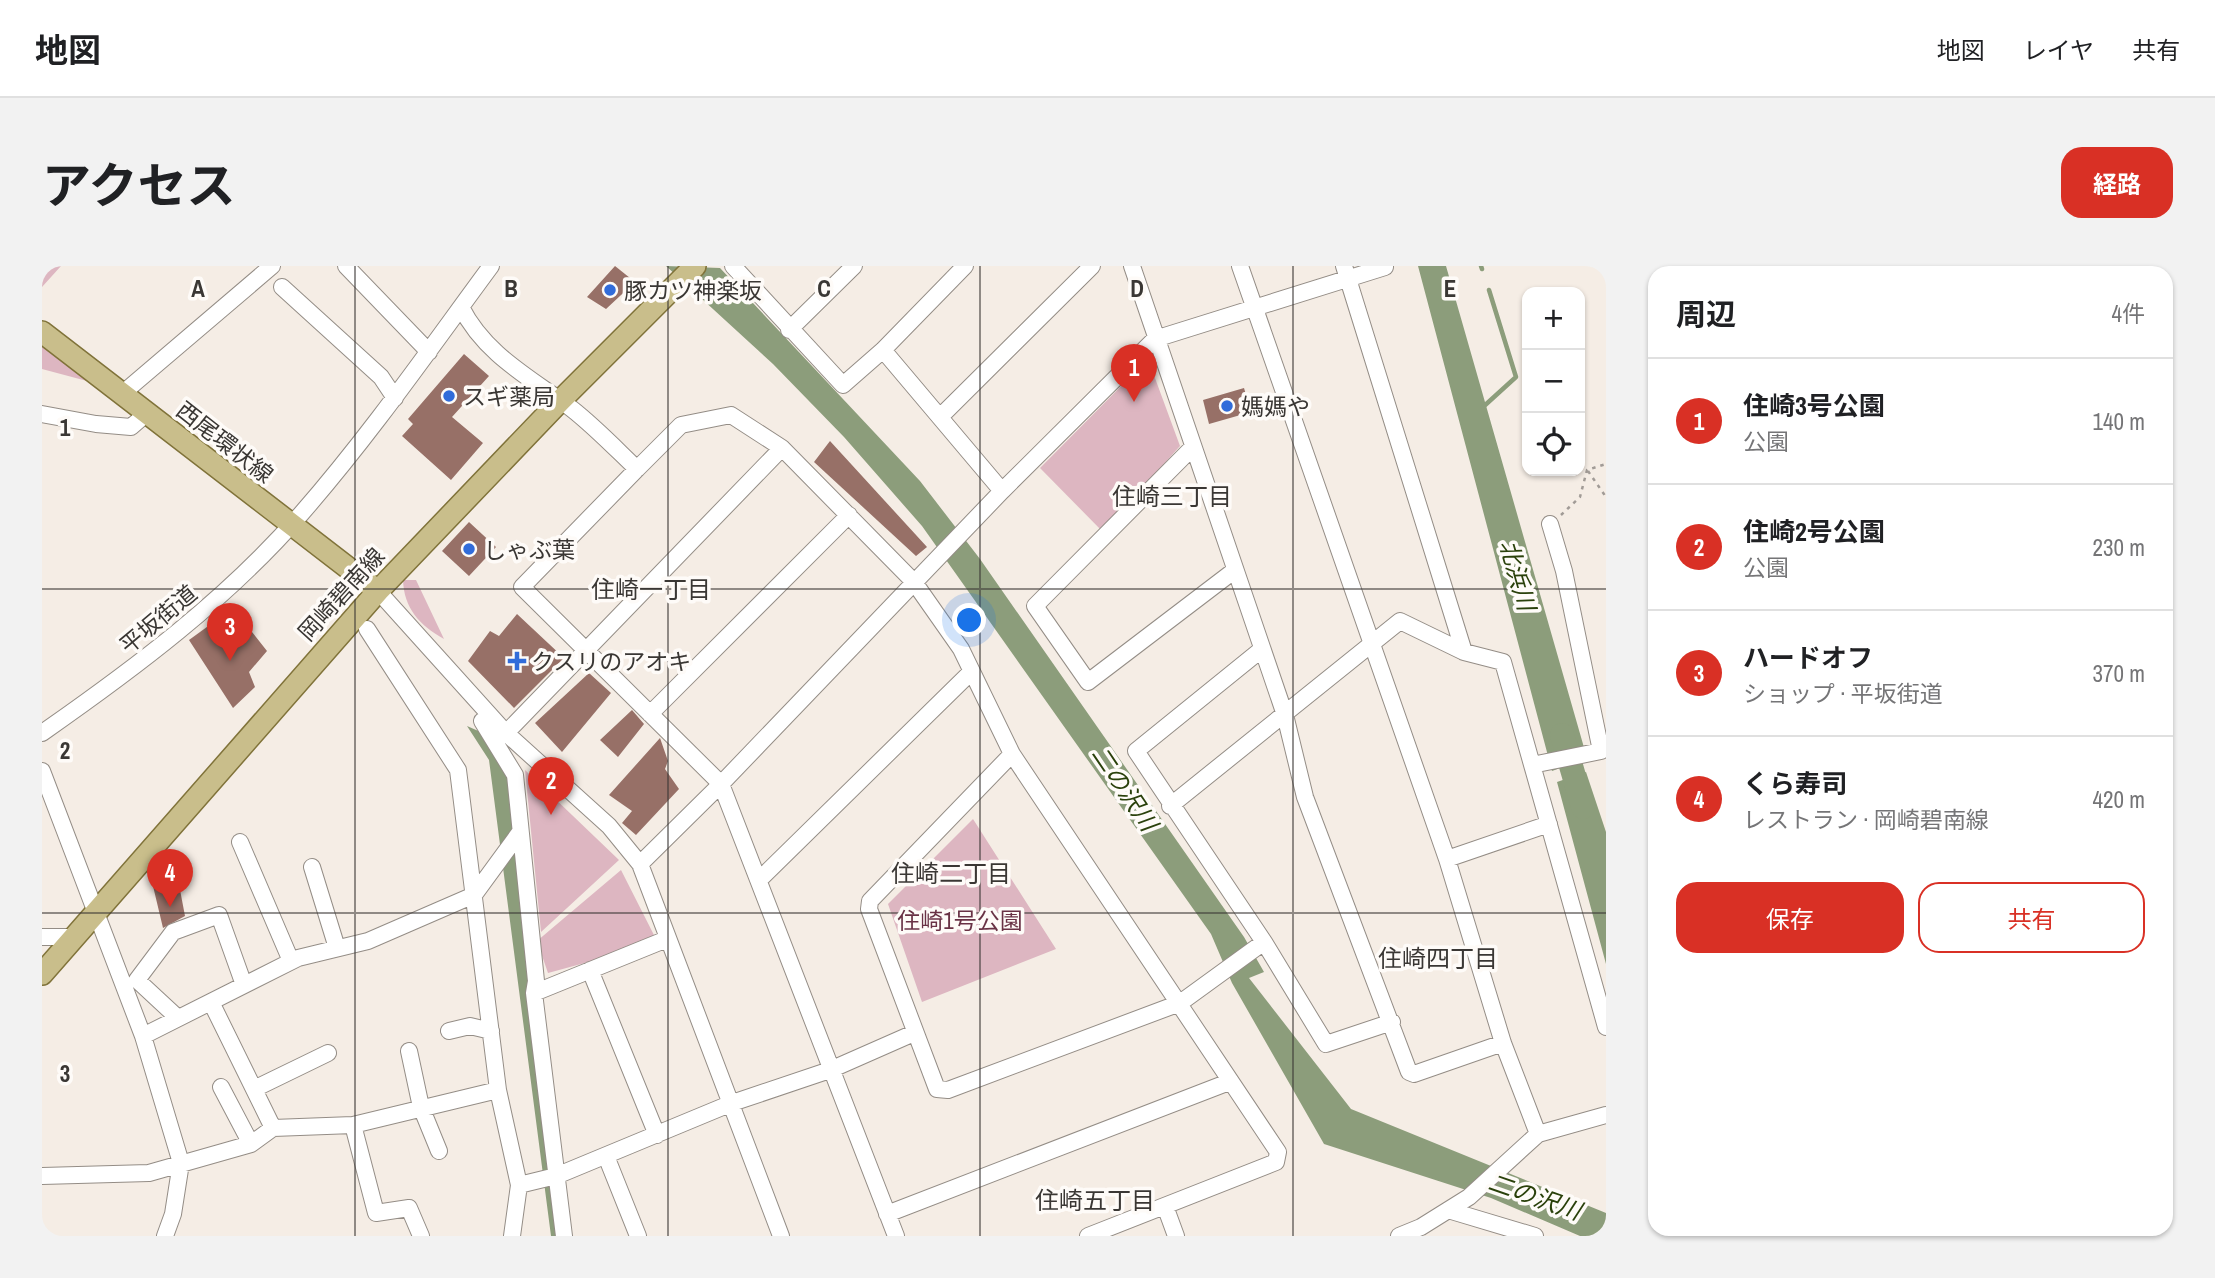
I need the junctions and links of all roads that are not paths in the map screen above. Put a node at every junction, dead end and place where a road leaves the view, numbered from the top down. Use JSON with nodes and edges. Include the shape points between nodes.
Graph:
{"nodes":[{"id":1,"x":272,"y":266,"type":"edge"},
{"id":2,"x":346,"y":266,"type":"edge"},
{"id":3,"x":491,"y":266,"type":"edge"},
{"id":4,"x":695,"y":266,"type":"edge"},
{"id":5,"x":733,"y":266,"type":"edge"},
{"id":6,"x":854,"y":266,"type":"edge"},
{"id":7,"x":965,"y":266,"type":"edge"},
{"id":8,"x":1092,"y":266,"type":"edge"},
{"id":9,"x":1132,"y":266,"type":"edge"},
{"id":10,"x":1240,"y":266,"type":"edge"},
{"id":11,"x":1385,"y":267,"type":"edge"},
{"id":12,"x":1346,"y":271,"type":"edge"},
{"id":13,"x":282,"y":287,"type":"dead end"},
{"id":14,"x":461,"y":307,"type":"junction"},
{"id":15,"x":1255,"y":307,"type":"junction"},
{"id":16,"x":789,"y":330,"type":"junction"},
{"id":17,"x":42,"y":332,"type":"edge"},
{"id":18,"x":1155,"y":339,"type":"junction"},
{"id":19,"x":883,"y":350,"type":"junction"},
{"id":20,"x":429,"y":352,"type":"junction"},
{"id":21,"x":130,"y":387,"type":"junction"},
{"id":22,"x":395,"y":398,"type":"junction"},
{"id":23,"x":560,"y":401,"type":"junction"},
{"id":24,"x":42,"y":414,"type":"edge"},
{"id":25,"x":146,"y":414,"type":"junction"},
{"id":26,"x":940,"y":417,"type":"junction"},
{"id":27,"x":782,"y":447,"type":"junction"},
{"id":28,"x":1192,"y":448,"type":"junction"},
{"id":29,"x":637,"y":469,"type":"junction"},
{"id":30,"x":1002,"y":491,"type":"junction"},
{"id":31,"x":849,"y":514,"type":"junction"},
{"id":32,"x":1550,"y":524,"type":"road end"},
{"id":33,"x":291,"y":525,"type":"junction"},
{"id":34,"x":1235,"y":570,"type":"junction"},
{"id":35,"x":914,"y":582,"type":"junction"},
{"id":36,"x":377,"y":591,"type":"junction"},
{"id":37,"x":367,"y":629,"type":"dead end"},
{"id":38,"x":1371,"y":643,"type":"junction"},
{"id":39,"x":1262,"y":649,"type":"junction"},
{"id":40,"x":586,"y":651,"type":"junction"},
{"id":41,"x":1464,"y":652,"type":"junction"},
{"id":42,"x":971,"y":672,"type":"junction"},
{"id":43,"x":650,"y":714,"type":"junction"},
{"id":44,"x":1285,"y":715,"type":"junction"},
{"id":45,"x":482,"y":721,"type":"dead end"},
{"id":46,"x":42,"y":733,"type":"edge"},
{"id":47,"x":506,"y":733,"type":"junction"},
{"id":48,"x":1012,"y":754,"type":"junction"},
{"id":49,"x":1536,"y":765,"type":"junction"},
{"id":50,"x":42,"y":771,"type":"edge"},
{"id":51,"x":721,"y":784,"type":"junction"},
{"id":52,"x":1170,"y":806,"type":"junction"},
{"id":53,"x":1549,"y":824,"type":"junction"},
{"id":54,"x":518,"y":835,"type":"junction"},
{"id":55,"x":240,"y":842,"type":"dead end"},
{"id":56,"x":1447,"y":859,"type":"junction"},
{"id":57,"x":640,"y":864,"type":"junction"},
{"id":58,"x":312,"y":867,"type":"dead end"},
{"id":59,"x":759,"y":880,"type":"junction"},
{"id":60,"x":474,"y":895,"type":"junction"},
{"id":61,"x":94,"y":914,"type":"junction"},
{"id":62,"x":42,"y":937,"type":"edge"},
{"id":63,"x":74,"y":937,"type":"junction"},
{"id":64,"x":667,"y":939,"type":"junction"},
{"id":65,"x":1259,"y":946,"type":"junction"},
{"id":66,"x":337,"y":948,"type":"junction"},
{"id":67,"x":291,"y":961,"type":"junction"},
{"id":68,"x":590,"y":970,"type":"junction"},
{"id":69,"x":42,"y":974,"type":"edge"},
{"id":70,"x":120,"y":976,"type":"junction"},
{"id":71,"x":137,"y":980,"type":"junction"},
{"id":72,"x":244,"y":985,"type":"junction"},
{"id":73,"x":534,"y":992,"type":"junction"},
{"id":74,"x":211,"y":1002,"type":"junction"},
{"id":75,"x":1180,"y":1003,"type":"junction"},
{"id":76,"x":177,"y":1018,"type":"junction"},
{"id":77,"x":1392,"y":1022,"type":"junction"},
{"id":78,"x":1606,"y":1027,"type":"edge"},
{"id":79,"x":449,"y":1031,"type":"dead end"},
{"id":80,"x":491,"y":1031,"type":"junction"},
{"id":81,"x":914,"y":1033,"type":"junction"},
{"id":82,"x":143,"y":1036,"type":"junction"},
{"id":83,"x":1503,"y":1043,"type":"junction"},
{"id":84,"x":409,"y":1051,"type":"dead end"},
{"id":85,"x":327,"y":1053,"type":"dead end"},
{"id":86,"x":830,"y":1070,"type":"junction"},
{"id":87,"x":1229,"y":1082,"type":"junction"},
{"id":88,"x":221,"y":1087,"type":"dead end"},
{"id":89,"x":254,"y":1089,"type":"junction"},
{"id":90,"x":498,"y":1090,"type":"junction"},
{"id":91,"x":732,"y":1103,"type":"junction"},
{"id":92,"x":421,"y":1107,"type":"junction"},
{"id":93,"x":1606,"y":1115,"type":"edge"},
{"id":94,"x":354,"y":1125,"type":"junction"},
{"id":95,"x":274,"y":1128,"type":"junction"},
{"id":96,"x":1538,"y":1133,"type":"junction"},
{"id":97,"x":657,"y":1135,"type":"junction"},
{"id":98,"x":251,"y":1143,"type":"junction"},
{"id":99,"x":439,"y":1151,"type":"dead end"},
{"id":100,"x":606,"y":1156,"type":"junction"},
{"id":101,"x":181,"y":1163,"type":"junction"},
{"id":102,"x":556,"y":1176,"type":"junction"},
{"id":103,"x":42,"y":1177,"type":"edge"},
{"id":104,"x":519,"y":1185,"type":"junction"},
{"id":105,"x":1165,"y":1206,"type":"junction"},
{"id":106,"x":1448,"y":1210,"type":"junction"},
{"id":107,"x":887,"y":1213,"type":"junction"},
{"id":108,"x":165,"y":1236,"type":"edge"},
{"id":109,"x":421,"y":1236,"type":"edge"},
{"id":110,"x":512,"y":1236,"type":"edge"},
{"id":111,"x":564,"y":1236,"type":"edge"},
{"id":112,"x":638,"y":1236,"type":"edge"},
{"id":113,"x":781,"y":1236,"type":"edge"},
{"id":114,"x":896,"y":1236,"type":"edge"},
{"id":115,"x":1088,"y":1236,"type":"edge"},
{"id":116,"x":1177,"y":1236,"type":"edge"},
{"id":117,"x":1399,"y":1236,"type":"edge"},
{"id":118,"x":1535,"y":1236,"type":"edge"}],
"edges":[{"from":1,"to":21,"type":"street"},
{"from":2,"to":20,"type":"street"},
{"from":3,"to":14,"type":"street","name":"平坂街道"},
{"from":4,"to":23,"type":"main road","name":"岡崎碧南線"},
{"from":5,"to":16,"type":"street"},
{"from":6,"to":16,"type":"street"},
{"from":7,"to":19,"type":"street"},
{"from":8,"to":26,"type":"street"},
{"from":9,"to":18,"type":"street"},
{"from":10,"to":15,"type":"street"},
{"from":11,"to":12,"type":"street"},
{"from":12,"to":15,"type":"street"},
{"from":12,"to":41,"type":"street"},
{"from":13,"to":22,"type":"street","via":[[381,377]]},
{"from":14,"to":20,"type":"street","name":"平坂街道"},
{"from":14,"to":23,"type":"street","via":[[493,351]]},
{"from":15,"to":18,"type":"street"},
{"from":15,"to":38,"type":"street"},
{"from":16,"to":19,"type":"street","via":[[842,384]]},
{"from":17,"to":21,"type":"main road","name":"西尾環状線"},
{"from":18,"to":28,"type":"street"},
{"from":18,"to":30,"type":"street"},
{"from":19,"to":26,"type":"street"},
{"from":20,"to":22,"type":"street","name":"平坂街道"},
{"from":21,"to":25,"type":"main road","name":"西尾環状線"},
{"from":22,"to":33,"type":"street","name":"平坂街道"},
{"from":23,"to":29,"type":"street"},
{"from":23,"to":36,"type":"main road","name":"岡崎碧南線"},
{"from":24,"to":25,"type":"street","via":[[131,427]]},
{"from":25,"to":33,"type":"main road","name":"西尾環状線"},
{"from":26,"to":30,"type":"street"},
{"from":27,"to":29,"type":"street","via":[[731,415],[681,425]]},
{"from":27,"to":31,"type":"street"},
{"from":27,"to":40,"type":"street"},
{"from":28,"to":34,"type":"street"},
{"from":28,"to":34,"type":"street","via":[[1035,606],[1088,682]]},
{"from":29,"to":40,"type":"street","via":[[522,587]]},
{"from":30,"to":35,"type":"street"},
{"from":31,"to":35,"type":"street"},
{"from":31,"to":43,"type":"street"},
{"from":32,"to":49,"type":"street","via":[[1601,751]]},
{"from":33,"to":36,"type":"main road","name":"西尾環状線"},
{"from":33,"to":46,"type":"street","name":"平坂街道","via":[[216,599],[130,672]]},
{"from":34,"to":39,"type":"street"},
{"from":35,"to":42,"type":"street","via":[[961,649]]},
{"from":35,"to":51,"type":"street"},
{"from":36,"to":47,"type":"street"},
{"from":36,"to":61,"type":"main road","name":"岡崎碧南線"},
{"from":37,"to":60,"type":"street","via":[[458,770]]},
{"from":38,"to":41,"type":"street","via":[[1400,621]]},
{"from":38,"to":44,"type":"street"},
{"from":38,"to":56,"type":"street"},
{"from":39,"to":44,"type":"street"},
{"from":39,"to":52,"type":"street","via":[[1136,751]]},
{"from":40,"to":43,"type":"street"},
{"from":40,"to":47,"type":"street"},
{"from":41,"to":49,"type":"street","via":[[1503,662]]},
{"from":42,"to":48,"type":"street"},
{"from":42,"to":59,"type":"street"},
{"from":43,"to":51,"type":"street"},
{"from":44,"to":52,"type":"street"},
{"from":44,"to":77,"type":"street","via":[[1305,797]]},
{"from":45,"to":54,"type":"street","via":[[515,775]]},
{"from":47,"to":57,"type":"street","via":[[609,826]]},
{"from":48,"to":75,"type":"street"},
{"from":48,"to":81,"type":"street","via":[[870,901]]},
{"from":49,"to":53,"type":"street"},
{"from":50,"to":61,"type":"street"},
{"from":51,"to":57,"type":"street"},
{"from":51,"to":59,"type":"street"},
{"from":52,"to":65,"type":"street"},
{"from":53,"to":56,"type":"street"},
{"from":53,"to":78,"type":"street"},
{"from":54,"to":60,"type":"street"},
{"from":54,"to":73,"type":"street"},
{"from":55,"to":67,"type":"street"},
{"from":56,"to":83,"type":"street"},
{"from":57,"to":64,"type":"street"},
{"from":58,"to":66,"type":"street"},
{"from":59,"to":86,"type":"street"},
{"from":60,"to":66,"type":"street","via":[[368,941]]},
{"from":60,"to":80,"type":"street"},
{"from":61,"to":63,"type":"main road","name":"岡崎碧南線"},
{"from":61,"to":70,"type":"street"},
{"from":62,"to":63,"type":"street"},
{"from":63,"to":69,"type":"main road","name":"岡崎碧南線"},
{"from":64,"to":68,"type":"street"},
{"from":64,"to":91,"type":"street"},
{"from":65,"to":75,"type":"street"},
{"from":65,"to":77,"type":"street","via":[[1326,1044]]},
{"from":66,"to":67,"type":"street"},
{"from":67,"to":72,"type":"street"},
{"from":68,"to":73,"type":"street"},
{"from":68,"to":97,"type":"street"},
{"from":70,"to":71,"type":"street"},
{"from":70,"to":82,"type":"street"},
{"from":71,"to":72,"type":"street","via":[[173,932],[219,915]]},
{"from":71,"to":76,"type":"street"},
{"from":72,"to":74,"type":"street"},
{"from":73,"to":102,"type":"street"},
{"from":74,"to":76,"type":"street"},
{"from":74,"to":89,"type":"street"},
{"from":75,"to":81,"type":"street","via":[[948,1090],[937,1089]]},
{"from":75,"to":87,"type":"street"},
{"from":76,"to":82,"type":"street"},
{"from":77,"to":83,"type":"street","via":[[1413,1074]]},
{"from":79,"to":80,"type":"street","via":[[470,1026]]},
{"from":80,"to":90,"type":"street"},
{"from":81,"to":86,"type":"street"},
{"from":82,"to":101,"type":"street"},
{"from":83,"to":96,"type":"street"},
{"from":84,"to":92,"type":"street"},
{"from":85,"to":89,"type":"street"},
{"from":86,"to":91,"type":"street"},
{"from":86,"to":107,"type":"street"},
{"from":87,"to":105,"type":"street","via":[[1279,1152],[1276,1162]]},
{"from":87,"to":107,"type":"street"},
{"from":88,"to":98,"type":"street"},
{"from":89,"to":95,"type":"street"},
{"from":90,"to":92,"type":"street"},
{"from":90,"to":104,"type":"street"},
{"from":91,"to":97,"type":"street"},
{"from":91,"to":113,"type":"street"},
{"from":92,"to":94,"type":"street"},
{"from":92,"to":99,"type":"street"},
{"from":93,"to":96,"type":"street"},
{"from":94,"to":95,"type":"street"},
{"from":94,"to":109,"type":"street","via":[[376,1213],[409,1208]]},
{"from":95,"to":98,"type":"street"},
{"from":96,"to":106,"type":"street","via":[[1469,1197]]},
{"from":97,"to":100,"type":"street"},
{"from":98,"to":101,"type":"street"},
{"from":100,"to":102,"type":"street"},
{"from":100,"to":112,"type":"street"},
{"from":101,"to":103,"type":"street","via":[[149,1173]]},
{"from":101,"to":108,"type":"street"},
{"from":102,"to":104,"type":"street"},
{"from":102,"to":111,"type":"street"},
{"from":104,"to":110,"type":"street"},
{"from":105,"to":115,"type":"street"},
{"from":105,"to":116,"type":"street"},
{"from":106,"to":117,"type":"street"},
{"from":106,"to":118,"type":"street"},
{"from":107,"to":114,"type":"street"}]}
